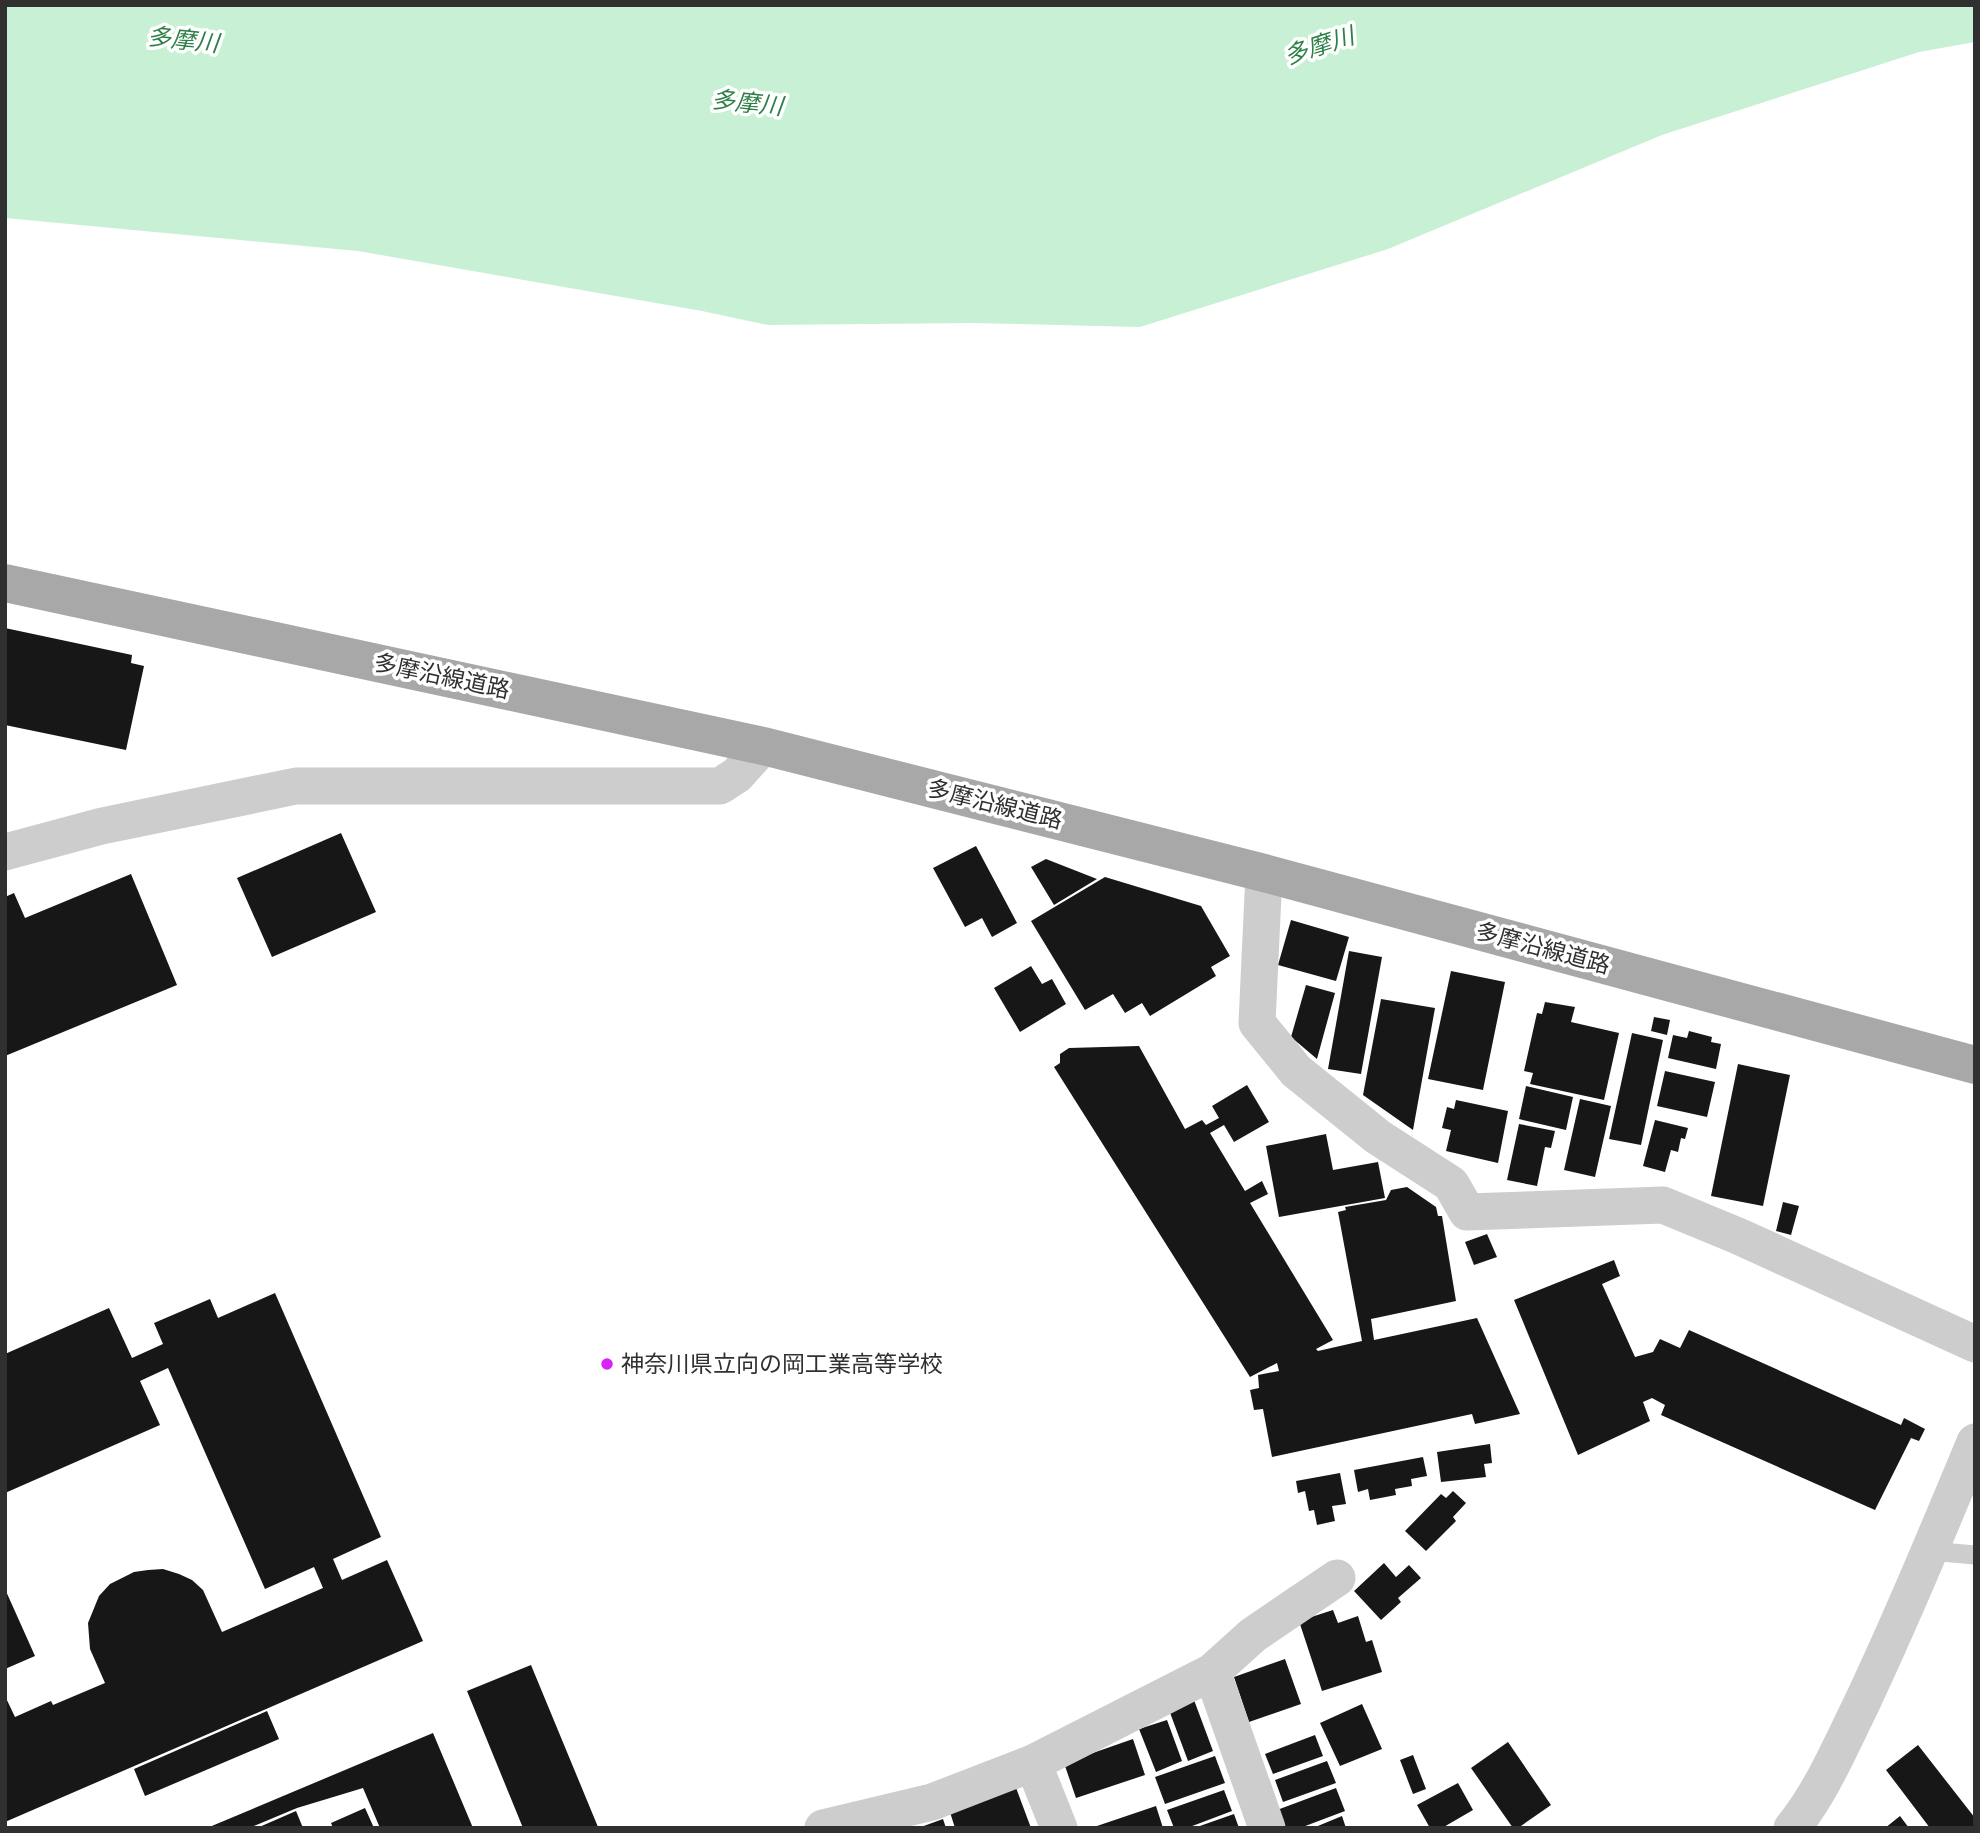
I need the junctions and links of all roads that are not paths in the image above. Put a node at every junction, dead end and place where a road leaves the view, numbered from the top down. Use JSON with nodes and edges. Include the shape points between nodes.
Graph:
{"nodes":[{"id":1,"x":5,"y":583,"type":"edge"},
{"id":2,"x":763,"y":746,"type":"junction"},
{"id":3,"x":5,"y":852,"type":"edge"},
{"id":4,"x":1264,"y":873,"type":"junction"},
{"id":5,"x":1975,"y":1065,"type":"edge"},
{"id":6,"x":1975,"y":1344,"type":"edge"},
{"id":7,"x":1975,"y":1442,"type":"edge"},
{"id":8,"x":1930,"y":1551,"type":"junction"},
{"id":9,"x":1975,"y":1555,"type":"edge"},
{"id":10,"x":1337,"y":1578,"type":"dead end"},
{"id":11,"x":1212,"y":1672,"type":"junction"},
{"id":12,"x":1033,"y":1763,"type":"junction"},
{"id":13,"x":823,"y":1828,"type":"edge"},
{"id":14,"x":1059,"y":1828,"type":"edge"},
{"id":15,"x":1267,"y":1828,"type":"edge"},
{"id":16,"x":1792,"y":1828,"type":"edge"}],
"edges":[{"from":1,"to":2,"type":"main road","name":"多摩沿線道路"},
{"from":2,"to":3,"type":"street","via":[[737,775],[720,786],[296,786],[102,826]]},
{"from":2,"to":4,"type":"main road","name":"多摩沿線道路"},
{"from":4,"to":5,"type":"main road","name":"多摩沿線道路"},
{"from":4,"to":6,"type":"street","via":[[1257,1023],[1296,1070],[1378,1136],[1451,1184],[1467,1212],[1663,1205]]},
{"from":7,"to":8,"type":"street"},
{"from":8,"to":9,"type":"lane"},
{"from":8,"to":16,"type":"street","via":[[1846,1734]]},
{"from":10,"to":11,"type":"street","via":[[1254,1634]]},
{"from":11,"to":12,"type":"street"},
{"from":11,"to":15,"type":"street"},
{"from":12,"to":13,"type":"street","via":[[932,1802]]},
{"from":12,"to":14,"type":"street"}]}
